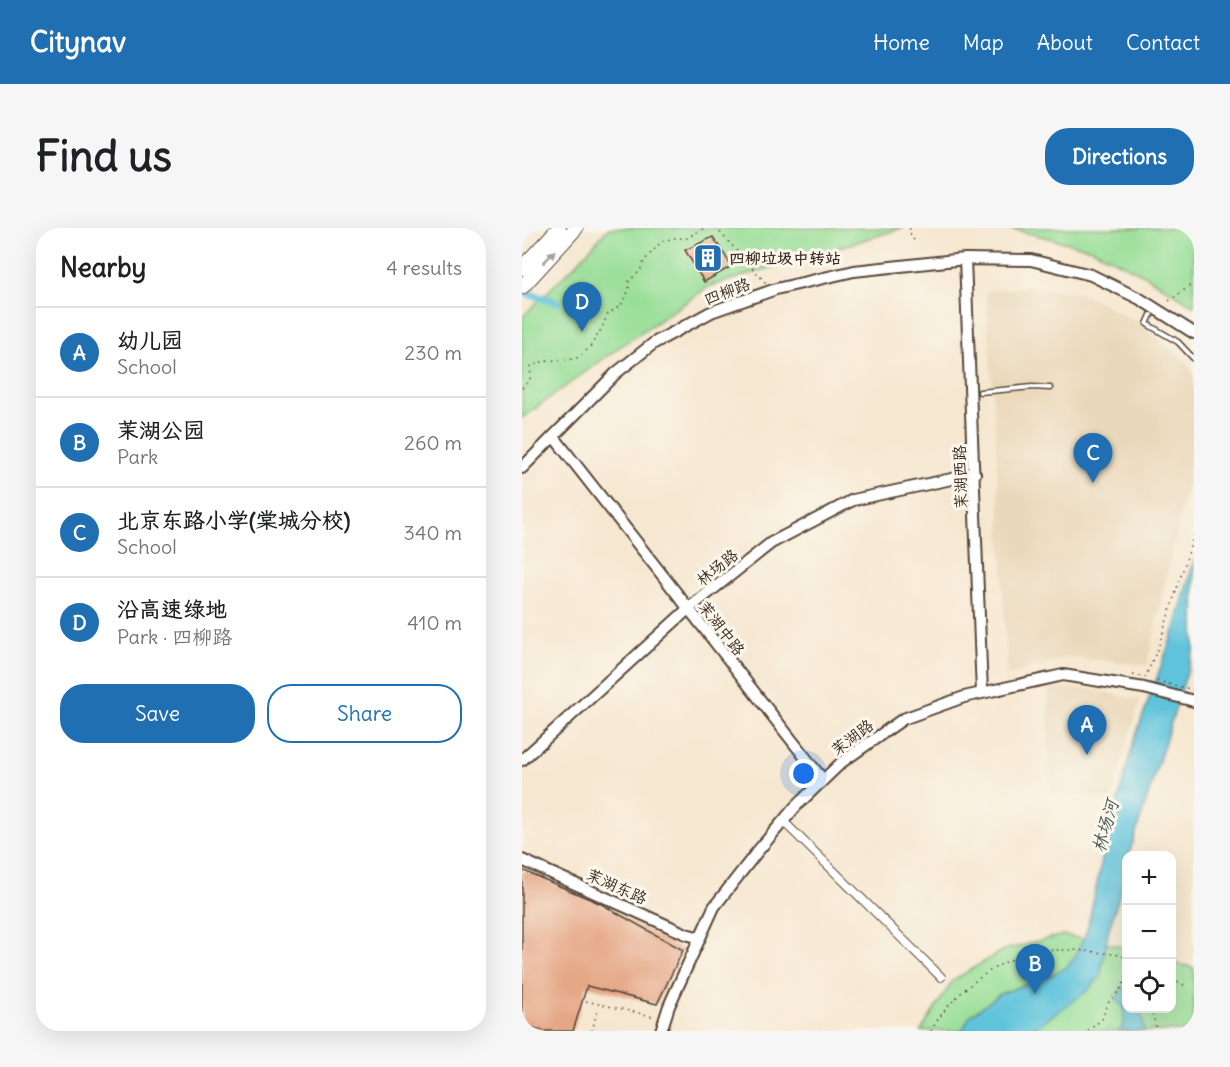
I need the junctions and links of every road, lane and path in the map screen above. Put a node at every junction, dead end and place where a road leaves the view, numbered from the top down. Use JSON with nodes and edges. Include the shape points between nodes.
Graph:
{"nodes":[{"id":1,"x":559,"y":228,"type":"edge"},
{"id":2,"x":576,"y":228,"type":"edge"},
{"id":3,"x":704,"y":228,"type":"edge"},
{"id":4,"x":716,"y":228,"type":"edge"},
{"id":5,"x":910,"y":228,"type":"edge"},
{"id":6,"x":916,"y":244,"type":"dead end"},
{"id":7,"x":965,"y":259,"type":"junction"},
{"id":8,"x":522,"y":268,"type":"edge"},
{"id":9,"x":1194,"y":283,"type":"edge"},
{"id":10,"x":522,"y":287,"type":"edge"},
{"id":11,"x":771,"y":291,"type":"junction"},
{"id":12,"x":1169,"y":301,"type":"dead end"},
{"id":13,"x":1151,"y":315,"type":"dead end"},
{"id":14,"x":1194,"y":333,"type":"edge"},
{"id":15,"x":1194,"y":359,"type":"edge"},
{"id":16,"x":522,"y":388,"type":"edge"},
{"id":17,"x":1050,"y":388,"type":"dead end"},
{"id":18,"x":980,"y":392,"type":"dead end"},
{"id":19,"x":554,"y":437,"type":"junction"},
{"id":20,"x":522,"y":468,"type":"edge"},
{"id":21,"x":975,"y":474,"type":"junction"},
{"id":22,"x":1194,"y":535,"type":"edge"},
{"id":23,"x":688,"y":609,"type":"junction"},
{"id":24,"x":1133,"y":675,"type":"dead end"},
{"id":25,"x":1146,"y":681,"type":"junction"},
{"id":26,"x":1194,"y":690,"type":"edge"},
{"id":27,"x":982,"y":693,"type":"junction"},
{"id":28,"x":1190,"y":701,"type":"edge"},
{"id":29,"x":522,"y":760,"type":"edge"},
{"id":30,"x":823,"y":780,"type":"junction"},
{"id":31,"x":783,"y":821,"type":"junction"},
{"id":32,"x":522,"y":860,"type":"edge"},
{"id":33,"x":700,"y":938,"type":"junction"},
{"id":34,"x":1122,"y":955,"type":"edge"},
{"id":35,"x":941,"y":976,"type":"dead end"},
{"id":36,"x":1176,"y":981,"type":"edge"},
{"id":37,"x":1184,"y":985,"type":"dead end"},
{"id":38,"x":1122,"y":987,"type":"edge"},
{"id":39,"x":586,"y":1001,"type":"dead end"},
{"id":40,"x":598,"y":1008,"type":"dead end"},
{"id":41,"x":1152,"y":1013,"type":"edge"},
{"id":42,"x":657,"y":1017,"type":"dead end"},
{"id":43,"x":592,"y":1031,"type":"edge"},
{"id":44,"x":661,"y":1031,"type":"edge"},
{"id":45,"x":931,"y":1031,"type":"edge"},
{"id":46,"x":1088,"y":1031,"type":"edge"},
{"id":47,"x":1157,"y":1031,"type":"edge"}],
"edges":[{"from":1,"to":8,"type":"highway"},
{"from":10,"to":2,"type":"highway","one_way":true},
{"from":3,"to":16,"type":"path","via":[[687,238],[668,238],[656,247],[629,281],[621,305],[607,315],[590,347],[576,359],[531,366],[530,380]]},
{"from":4,"to":11,"type":"path"},
{"from":5,"to":6,"type":"path"},
{"from":7,"to":11,"type":"street","name":"四柳路","via":[[854,271]]},
{"from":7,"to":14,"type":"street","name":"四柳路","via":[[1031,260],[1091,275],[1140,299]]},
{"from":7,"to":21,"type":"street","name":"茉湖西路"},
{"from":9,"to":12,"type":"path"},
{"from":11,"to":19,"type":"street","name":"四柳路","via":[[711,312],[654,343],[616,373]]},
{"from":13,"to":15,"type":"lane","via":[[1147,324],[1178,342]]},
{"from":17,"to":18,"type":"lane"},
{"from":19,"to":20,"type":"street","name":"四柳路"},
{"from":19,"to":23,"type":"street","name":"茉湖中路"},
{"from":21,"to":23,"type":"street","name":"林场路","via":[[853,500],[771,543]]},
{"from":21,"to":27,"type":"street","name":"茉湖西路"},
{"from":22,"to":25,"type":"path"},
{"from":23,"to":29,"type":"street","name":"林场路"},
{"from":23,"to":30,"type":"street","name":"茉湖中路"},
{"from":24,"to":25,"type":"path"},
{"from":25,"to":26,"type":"path"},
{"from":25,"to":27,"type":"street","name":"茉湖路","via":[[1063,675]]},
{"from":25,"to":28,"type":"street","name":"茉湖路"},
{"from":27,"to":30,"type":"street","name":"茉湖路","via":[[903,718]]},
{"from":30,"to":31,"type":"street","name":"茉湖路"},
{"from":31,"to":33,"type":"street","name":"茉湖路","via":[[714,907]]},
{"from":31,"to":35,"type":"street"},
{"from":32,"to":33,"type":"street","name":"茉湖东路"},
{"from":33,"to":44,"type":"street","name":"茉湖路"},
{"from":34,"to":45,"type":"path","via":[[1074,950],[1036,952],[1008,961],[969,986],[938,1017]]},
{"from":36,"to":37,"type":"path"},
{"from":38,"to":46,"type":"path","via":[[1108,1003],[1102,1019]]},
{"from":39,"to":42,"type":"path"},
{"from":40,"to":43,"type":"path"},
{"from":41,"to":47,"type":"path"}]}
